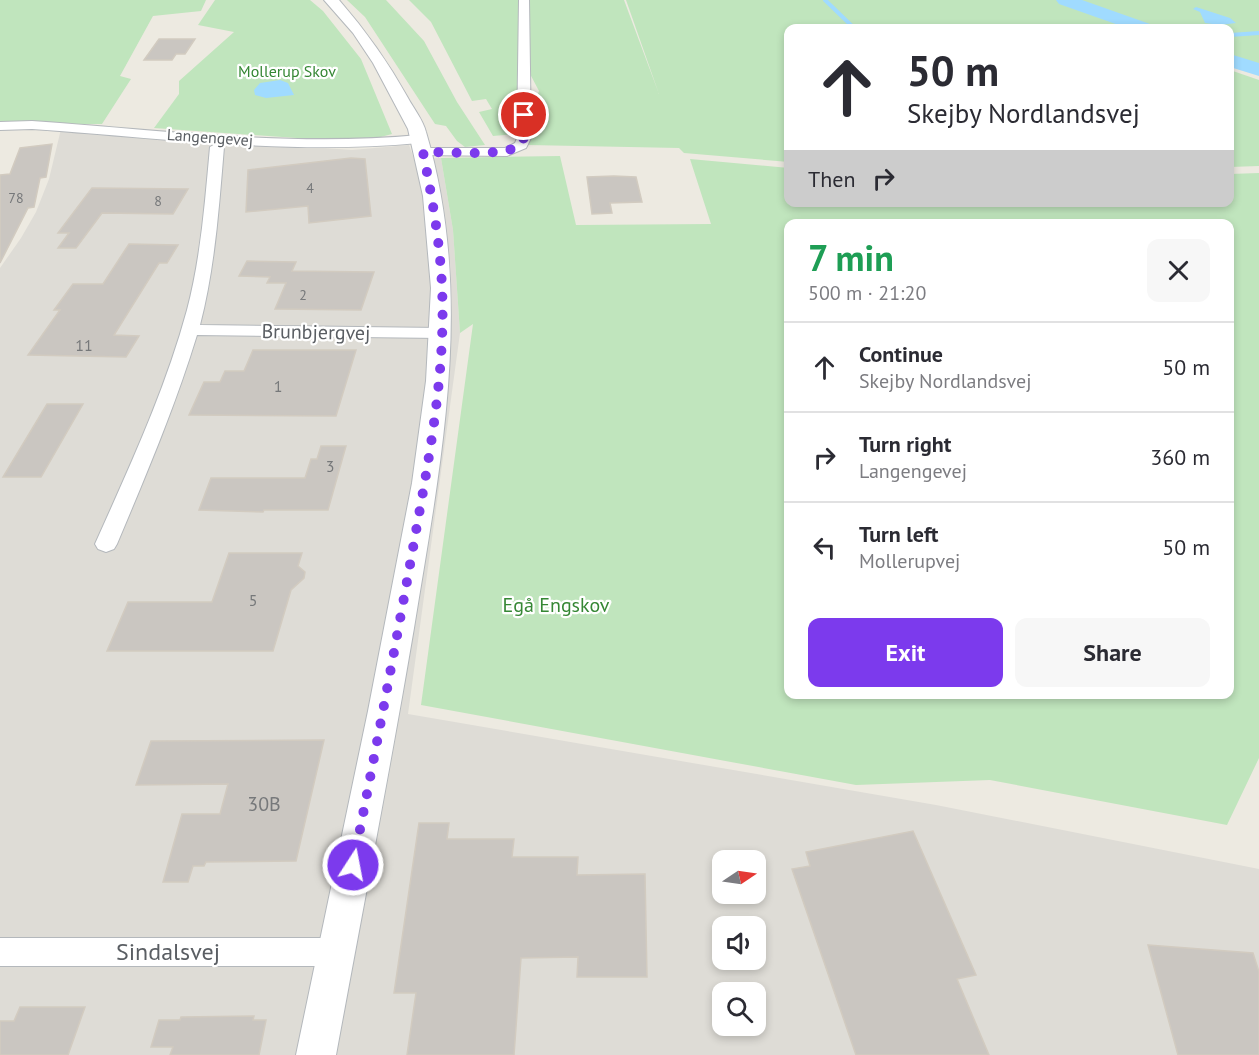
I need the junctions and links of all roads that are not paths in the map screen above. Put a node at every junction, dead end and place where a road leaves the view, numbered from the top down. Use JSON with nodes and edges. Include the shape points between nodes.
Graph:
{"nodes":[{"id":1,"x":331,"y":0,"type":"edge"},
{"id":2,"x":525,"y":0,"type":"edge"},
{"id":3,"x":0,"y":126,"type":"edge"},
{"id":4,"x":421,"y":146,"type":"junction"},
{"id":5,"x":217,"y":147,"type":"dead end"},
{"id":6,"x":190,"y":330,"type":"junction"},
{"id":7,"x":441,"y":333,"type":"junction"},
{"id":8,"x":106,"y":544,"type":"dead end"},
{"id":9,"x":0,"y":952,"type":"edge"},
{"id":10,"x":336,"y":952,"type":"junction"},
{"id":11,"x":316,"y":1055,"type":"edge"}],
"edges":[{"from":1,"to":4,"type":"street","via":[[381,63],[411,117]]},
{"from":2,"to":4,"type":"street","name":"Langengevej","via":[[521,145],[499,152]]},
{"from":3,"to":4,"type":"street","name":"Langengevej","via":[[41,125],[331,145]]},
{"from":4,"to":7,"type":"street","via":[[440,254]]},
{"from":5,"to":6,"type":"street","via":[[203,273]]},
{"from":6,"to":7,"type":"street","name":"Brunbjergvej"},
{"from":6,"to":8,"type":"street","via":[[152,436]]},
{"from":7,"to":10,"type":"street","via":[[425,483]]},
{"from":9,"to":10,"type":"street","name":"Sindalsvej"},
{"from":10,"to":11,"type":"street"}]}
